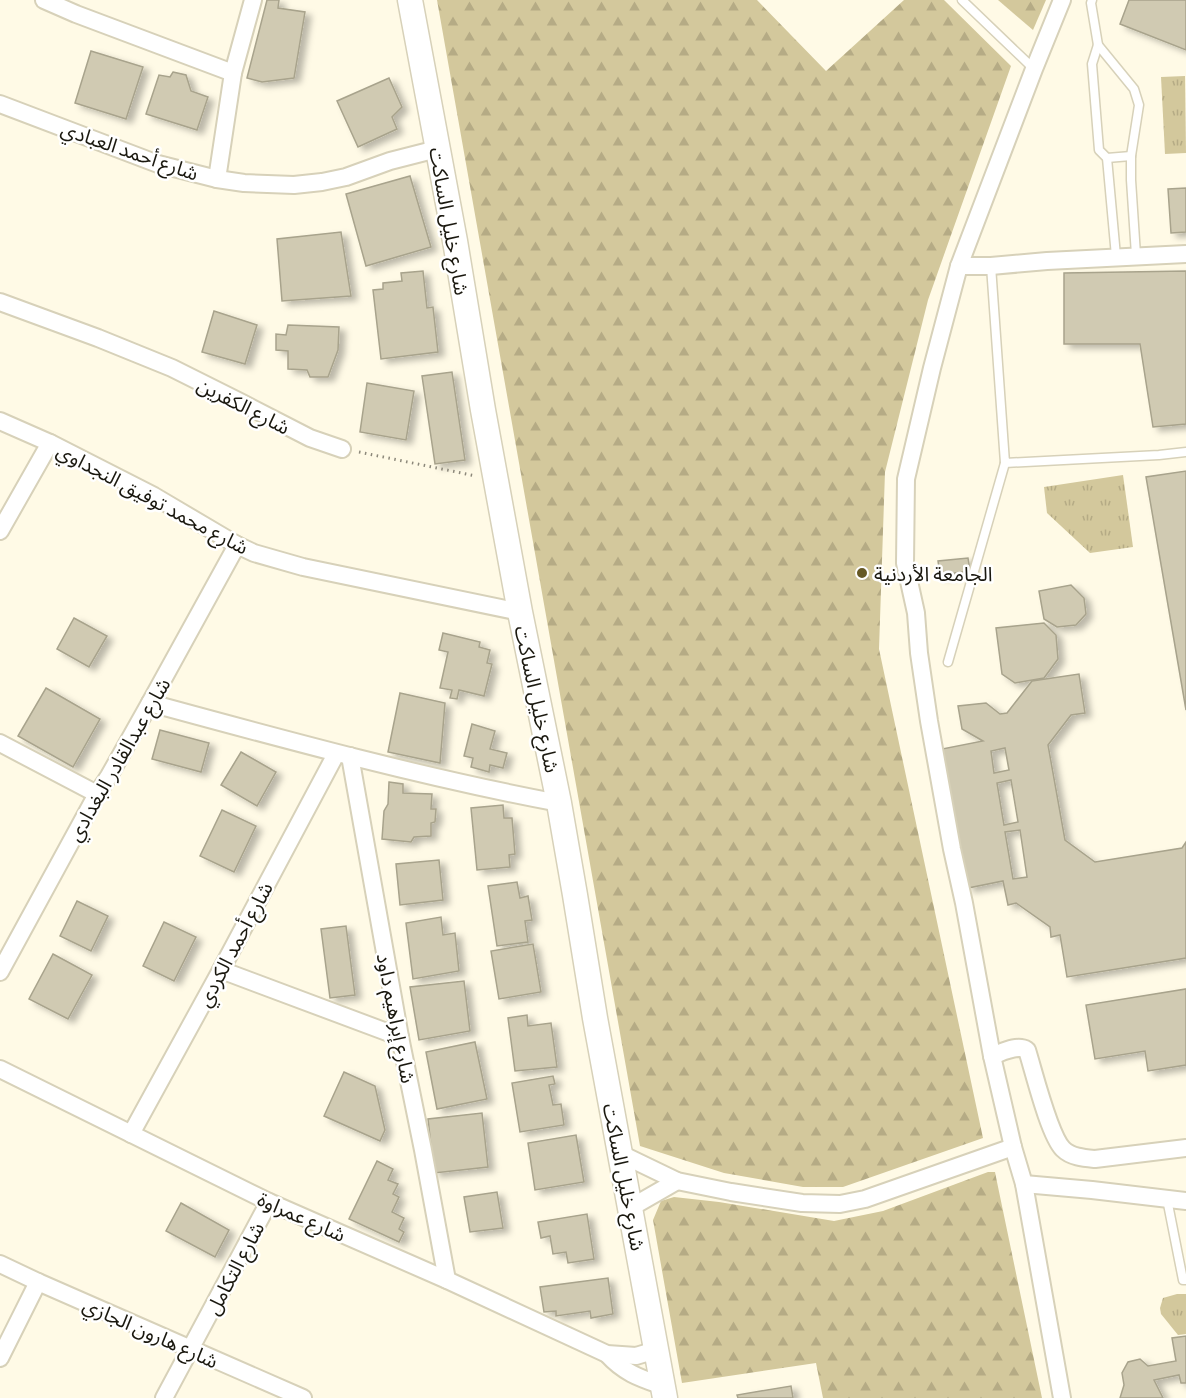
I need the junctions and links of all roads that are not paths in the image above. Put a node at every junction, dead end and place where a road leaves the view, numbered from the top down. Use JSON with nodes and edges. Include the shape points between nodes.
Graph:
{"nodes":[{"id":1,"x":44,"y":0,"type":"edge"},
{"id":2,"x":253,"y":0,"type":"edge"},
{"id":3,"x":410,"y":0,"type":"edge"},
{"id":4,"x":962,"y":0,"type":"edge"},
{"id":5,"x":1062,"y":0,"type":"edge"},
{"id":6,"x":1092,"y":0,"type":"edge"},
{"id":7,"x":1098,"y":45,"type":"junction"},
{"id":8,"x":1034,"y":69,"type":"junction"},
{"id":9,"x":233,"y":73,"type":"junction"},
{"id":10,"x":0,"y":104,"type":"edge"},
{"id":11,"x":437,"y":149,"type":"junction"},
{"id":12,"x":1131,"y":156,"type":"junction"},
{"id":13,"x":1107,"y":158,"type":"junction"},
{"id":14,"x":217,"y":179,"type":"junction"},
{"id":15,"x":1186,"y":254,"type":"edge"},
{"id":16,"x":1136,"y":255,"type":"junction"},
{"id":17,"x":1116,"y":256,"type":"junction"},
{"id":18,"x":958,"y":266,"type":"junction"},
{"id":19,"x":991,"y":266,"type":"junction"},
{"id":20,"x":0,"y":302,"type":"edge"},
{"id":21,"x":0,"y":421,"type":"edge"},
{"id":22,"x":50,"y":443,"type":"junction"},
{"id":23,"x":342,"y":449,"type":"road end"},
{"id":24,"x":1186,"y":452,"type":"edge"},
{"id":25,"x":1005,"y":463,"type":"junction"},
{"id":26,"x":0,"y":531,"type":"edge"},
{"id":27,"x":237,"y":545,"type":"junction"},
{"id":28,"x":520,"y":612,"type":"junction"},
{"id":29,"x":948,"y":662,"type":"dead end"},
{"id":30,"x":150,"y":703,"type":"junction"},
{"id":31,"x":0,"y":743,"type":"edge"},
{"id":32,"x":343,"y":755,"type":"junction"},
{"id":33,"x":97,"y":794,"type":"junction"},
{"id":34,"x":559,"y":803,"type":"junction"},
{"id":35,"x":221,"y":970,"type":"junction"},
{"id":36,"x":0,"y":972,"type":"edge"},
{"id":37,"x":400,"y":1037,"type":"junction"},
{"id":38,"x":992,"y":1056,"type":"junction"},
{"id":39,"x":0,"y":1069,"type":"edge"},
{"id":40,"x":131,"y":1134,"type":"junction"},
{"id":41,"x":1013,"y":1147,"type":"junction"},
{"id":42,"x":1186,"y":1148,"type":"edge"},
{"id":43,"x":621,"y":1154,"type":"junction"},
{"id":44,"x":677,"y":1181,"type":"junction"},
{"id":45,"x":1024,"y":1184,"type":"junction"},
{"id":46,"x":1167,"y":1199,"type":"junction"},
{"id":47,"x":269,"y":1202,"type":"junction"},
{"id":48,"x":1186,"y":1202,"type":"edge"},
{"id":49,"x":630,"y":1208,"type":"junction"},
{"id":50,"x":0,"y":1264,"type":"edge"},
{"id":51,"x":447,"y":1280,"type":"junction"},
{"id":52,"x":1186,"y":1280,"type":"edge"},
{"id":53,"x":38,"y":1282,"type":"junction"},
{"id":54,"x":191,"y":1350,"type":"junction"},
{"id":55,"x":656,"y":1350,"type":"junction"},
{"id":56,"x":607,"y":1354,"type":"junction"},
{"id":57,"x":0,"y":1358,"type":"edge"},
{"id":58,"x":664,"y":1392,"type":"edge"},
{"id":59,"x":164,"y":1398,"type":"edge"},
{"id":60,"x":303,"y":1398,"type":"edge"},
{"id":61,"x":1062,"y":1398,"type":"edge"}],
"edges":[{"from":1,"to":9,"type":"street"},
{"from":2,"to":9,"type":"street"},
{"from":3,"to":11,"type":"street","name":"شارع خليل الساكت"},
{"from":4,"to":8,"type":"lane"},
{"from":5,"to":8,"type":"street"},
{"from":6,"to":7,"type":"lane"},
{"from":7,"to":12,"type":"lane","via":[[1134,89],[1138,105]]},
{"from":7,"to":13,"type":"lane","via":[[1092,64],[1099,150]]},
{"from":8,"to":18,"type":"street"},
{"from":9,"to":14,"type":"street"},
{"from":10,"to":14,"type":"street","name":"شارع أحمد العبادي","via":[[158,164]]},
{"from":11,"to":14,"type":"street","name":"شارع أحمد العبادي","via":[[322,182],[294,185]]},
{"from":11,"to":28,"type":"street","name":"شارع خليل الساكت"},
{"from":12,"to":13,"type":"lane"},
{"from":12,"to":16,"type":"lane"},
{"from":13,"to":17,"type":"lane"},
{"from":15,"to":16,"type":"street"},
{"from":16,"to":17,"type":"street"},
{"from":17,"to":19,"type":"street"},
{"from":18,"to":19,"type":"street"},
{"from":18,"to":38,"type":"street","via":[[906,479],[905,563],[916,613],[940,784]]},
{"from":19,"to":25,"type":"lane"},
{"from":20,"to":23,"type":"street","name":"شارع الكفرين","via":[[172,368],[310,438]]},
{"from":21,"to":22,"type":"street","name":"شارع محمد توفيق النجداوي"},
{"from":22,"to":26,"type":"street"},
{"from":22,"to":27,"type":"street","name":"شارع محمد توفيق النجداوي","via":[[154,496]]},
{"from":24,"to":25,"type":"lane"},
{"from":25,"to":29,"type":"lane"},
{"from":27,"to":28,"type":"street","name":"شارع محمد توفيق النجداوي","via":[[303,567]]},
{"from":27,"to":30,"type":"street","name":"شارع عبدالقادر البغدادي"},
{"from":28,"to":34,"type":"street","name":"شارع خليل الساكت"},
{"from":30,"to":32,"type":"street"},
{"from":30,"to":33,"type":"street","name":"شارع عبدالقادر البغدادي"},
{"from":31,"to":33,"type":"street"},
{"from":32,"to":34,"type":"street"},
{"from":32,"to":35,"type":"street","name":"شارع أحمد الكردي"},
{"from":32,"to":37,"type":"street","name":"شارع إبراهيم داود"},
{"from":33,"to":36,"type":"street","name":"شارع عبدالقادر البغدادي"},
{"from":34,"to":43,"type":"street","name":"شارع خليل الساكت"},
{"from":35,"to":37,"type":"street"},
{"from":35,"to":40,"type":"street","name":"شارع أحمد الكردي"},
{"from":37,"to":51,"type":"street","name":"شارع إبراهيم داود"},
{"from":38,"to":41,"type":"street"},
{"from":38,"to":42,"type":"street","via":[[1018,1048],[1027,1050],[1050,1123],[1063,1149],[1072,1155],[1095,1158]]},
{"from":39,"to":40,"type":"street","name":"شارع عمراوة"},
{"from":40,"to":47,"type":"street","name":"شارع عمراوة"},
{"from":41,"to":44,"type":"street","via":[[865,1199],[840,1204],[777,1200]]},
{"from":41,"to":45,"type":"street"},
{"from":43,"to":44,"type":"street"},
{"from":43,"to":49,"type":"street","name":"شارع خليل الساكت"},
{"from":44,"to":49,"type":"street"},
{"from":45,"to":46,"type":"street"},
{"from":45,"to":61,"type":"street"},
{"from":46,"to":48,"type":"street"},
{"from":46,"to":52,"type":"lane"},
{"from":47,"to":51,"type":"street","name":"شارع عمراوة"},
{"from":47,"to":54,"type":"street","name":"شارع التكامل"},
{"from":49,"to":55,"type":"street","name":"شارع خليل الساكت"},
{"from":50,"to":53,"type":"street","name":"شارع هارون الجازي"},
{"from":51,"to":56,"type":"street","name":"شارع عمراوة"},
{"from":53,"to":54,"type":"street","name":"شارع هارون الجازي"},
{"from":53,"to":57,"type":"street"},
{"from":54,"to":59,"type":"street","name":"شارع التكامل"},
{"from":54,"to":60,"type":"street","name":"شارع هارون الجازي"},
{"from":55,"to":56,"type":"street","name":"شارع عمراوة","via":[[636,1356]]},
{"from":55,"to":58,"type":"street","name":"شارع خليل الساكت"},
{"from":56,"to":58,"type":"street","name":"شارع عمراوة","via":[[618,1366]]}]}
